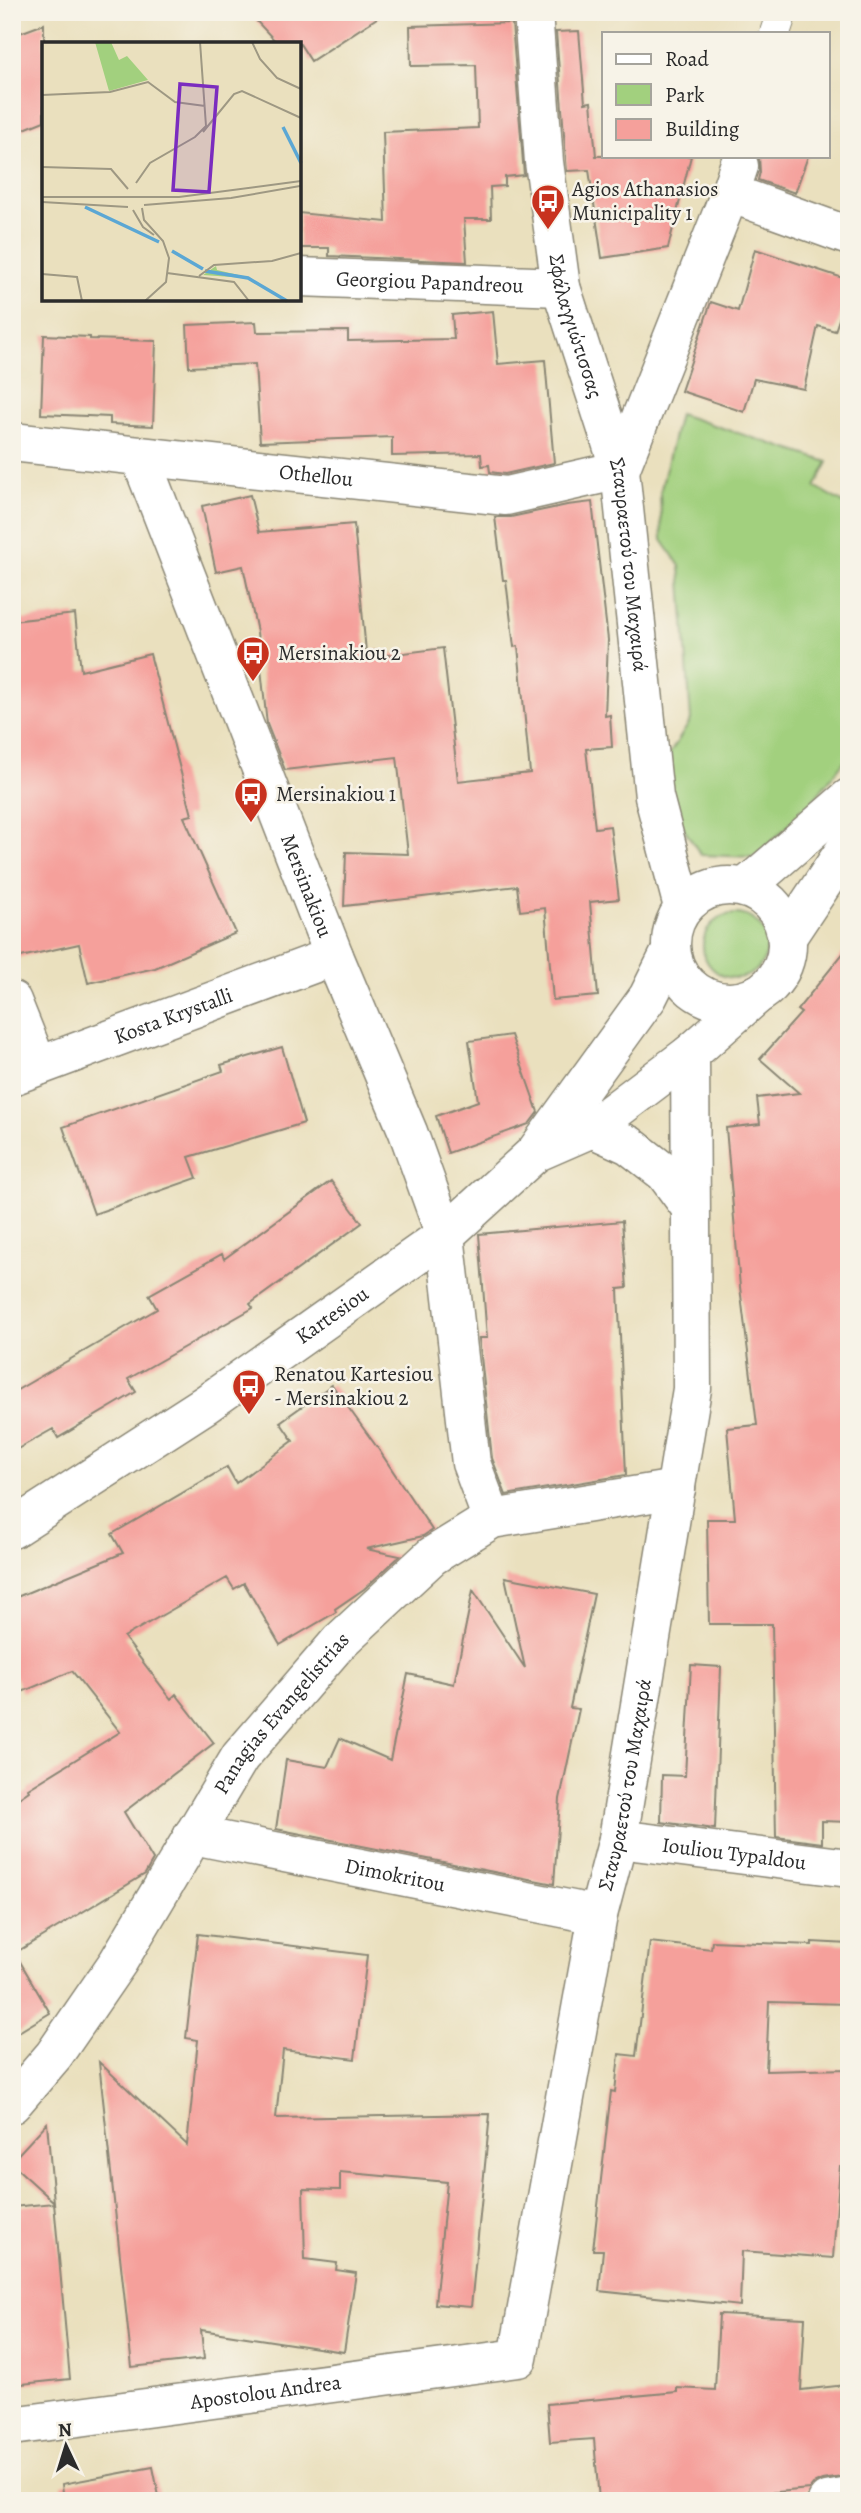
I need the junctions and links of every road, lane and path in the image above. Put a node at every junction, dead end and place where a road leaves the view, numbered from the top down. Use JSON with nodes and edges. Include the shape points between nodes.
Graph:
{"nodes":[{"id":1,"x":533,"y":12,"type":"edge"},
{"id":2,"x":782,"y":12,"type":"edge"},
{"id":3,"x":775,"y":32,"type":"edge"},
{"id":4,"x":737,"y":172,"type":"edge"},
{"id":5,"x":849,"y":236,"type":"edge"},
{"id":6,"x":301,"y":277,"type":"edge"},
{"id":7,"x":561,"y":287,"type":"junction"},
{"id":8,"x":12,"y":442,"type":"edge"},
{"id":9,"x":140,"y":457,"type":"junction"},
{"id":10,"x":620,"y":470,"type":"junction"},
{"id":11,"x":849,"y":798,"type":"edge"},
{"id":12,"x":848,"y":848,"type":"edge"},
{"id":13,"x":746,"y":887,"type":"junction"},
{"id":14,"x":683,"y":907,"type":"junction"},
{"id":15,"x":788,"y":937,"type":"junction"},
{"id":16,"x":671,"y":951,"type":"junction"},
{"id":17,"x":334,"y":956,"type":"junction"},
{"id":18,"x":758,"y":994,"type":"junction"},
{"id":19,"x":12,"y":1001,"type":"edge"},
{"id":20,"x":690,"y":1054,"type":"junction"},
{"id":21,"x":25,"y":1071,"type":"edge"},
{"id":22,"x":592,"y":1128,"type":"junction"},
{"id":23,"x":535,"y":1153,"type":"junction"},
{"id":24,"x":690,"y":1207,"type":"junction"},
{"id":25,"x":445,"y":1235,"type":"junction"},
{"id":26,"x":676,"y":1489,"type":"junction"},
{"id":27,"x":492,"y":1519,"type":"junction"},
{"id":28,"x":12,"y":1529,"type":"edge"},
{"id":29,"x":193,"y":1835,"type":"junction"},
{"id":30,"x":618,"y":1839,"type":"junction"},
{"id":31,"x":849,"y":1868,"type":"edge"},
{"id":32,"x":598,"y":1915,"type":"junction"},
{"id":33,"x":12,"y":2104,"type":"edge"},
{"id":34,"x":518,"y":2358,"type":"joint"},
{"id":35,"x":12,"y":2426,"type":"edge"},
{"id":36,"x":849,"y":2497,"type":"edge"},
{"id":37,"x":827,"y":2501,"type":"edge"}],
"edges":[{"from":1,"to":7,"type":"main road","name":"Σφάλαγγιώτισσας","via":[[544,162]]},
{"from":2,"to":3,"type":"street"},
{"from":4,"to":5,"type":"main road"},
{"from":4,"to":10,"type":"main road","name":"Σταυραετού του Μαχαιρά"},
{"from":6,"to":7,"type":"main road","name":"Georgiou Papandreou"},
{"from":7,"to":10,"type":"main road","name":"Σφάλαγγιώτισσας"},
{"from":8,"to":9,"type":"main road","name":"Othellou"},
{"from":9,"to":10,"type":"main road","name":"Othellou","via":[[506,496]]},
{"from":9,"to":17,"type":"main road","name":"Mersinakiou"},
{"from":10,"to":14,"type":"main road","name":"Σταυραετού του Μαχαιρά","via":[[654,797]]},
{"from":11,"to":13,"type":"main road"},
{"from":12,"to":15,"type":"main road"},
{"from":13,"to":14,"type":"main road","via":[[711,888]]},
{"from":13,"to":15,"type":"main road","via":[[774,906]]},
{"from":14,"to":16,"type":"main road","via":[[675,920]]},
{"from":15,"to":18,"type":"main road","via":[[781,970]]},
{"from":16,"to":18,"type":"main road","via":[[676,969],[702,996],[740,1001]]},
{"from":16,"to":23,"type":"main road","name":"Kartesiou","via":[[648,997]]},
{"from":17,"to":21,"type":"main road","name":"Kosta Krystalli"},
{"from":17,"to":25,"type":"main road","name":"Mersinakiou","via":[[408,1132]]},
{"from":18,"to":20,"type":"main road","name":"Kartesiou"},
{"from":19,"to":21,"type":"main road"},
{"from":20,"to":22,"type":"main road","name":"Kartesiou"},
{"from":20,"to":24,"type":"main road","name":"Σταυραετού του Μαχαιρά"},
{"from":22,"to":23,"type":"main road","name":"Kartesiou"},
{"from":22,"to":24,"type":"main road","via":[[629,1145],[665,1173]]},
{"from":23,"to":25,"type":"main road","name":"Kartesiou"},
{"from":24,"to":26,"type":"main road","name":"Σταυραετού του Μαχαιρά","via":[[692,1389]]},
{"from":25,"to":27,"type":"main road","name":"Mersinakiou","via":[[471,1463]]},
{"from":25,"to":28,"type":"main road","name":"Kartesiou","via":[[206,1404]]},
{"from":26,"to":27,"type":"main road","name":"Panagias Evangelistrias"},
{"from":26,"to":30,"type":"main road","name":"Σταυραετού του Μαχαιρά"},
{"from":27,"to":29,"type":"main road","name":"Panagias Evangelistrias","via":[[432,1556],[340,1641],[240,1757]]},
{"from":29,"to":32,"type":"main road","name":"Dimokritou"},
{"from":29,"to":33,"type":"main road","name":"Panagias Evangelistrias","via":[[118,1962],[54,2055]]},
{"from":30,"to":31,"type":"main road","name":"Iouliou Typaldou"},
{"from":30,"to":32,"type":"main road","name":"Σταυραετού του Μαχαιρά"},
{"from":32,"to":34,"type":"main road","name":"Σταυραετού του Μαχαιρά"},
{"from":34,"to":35,"type":"main road","name":"Apostolou Andrea"},
{"from":36,"to":37,"type":"main road"}]}
